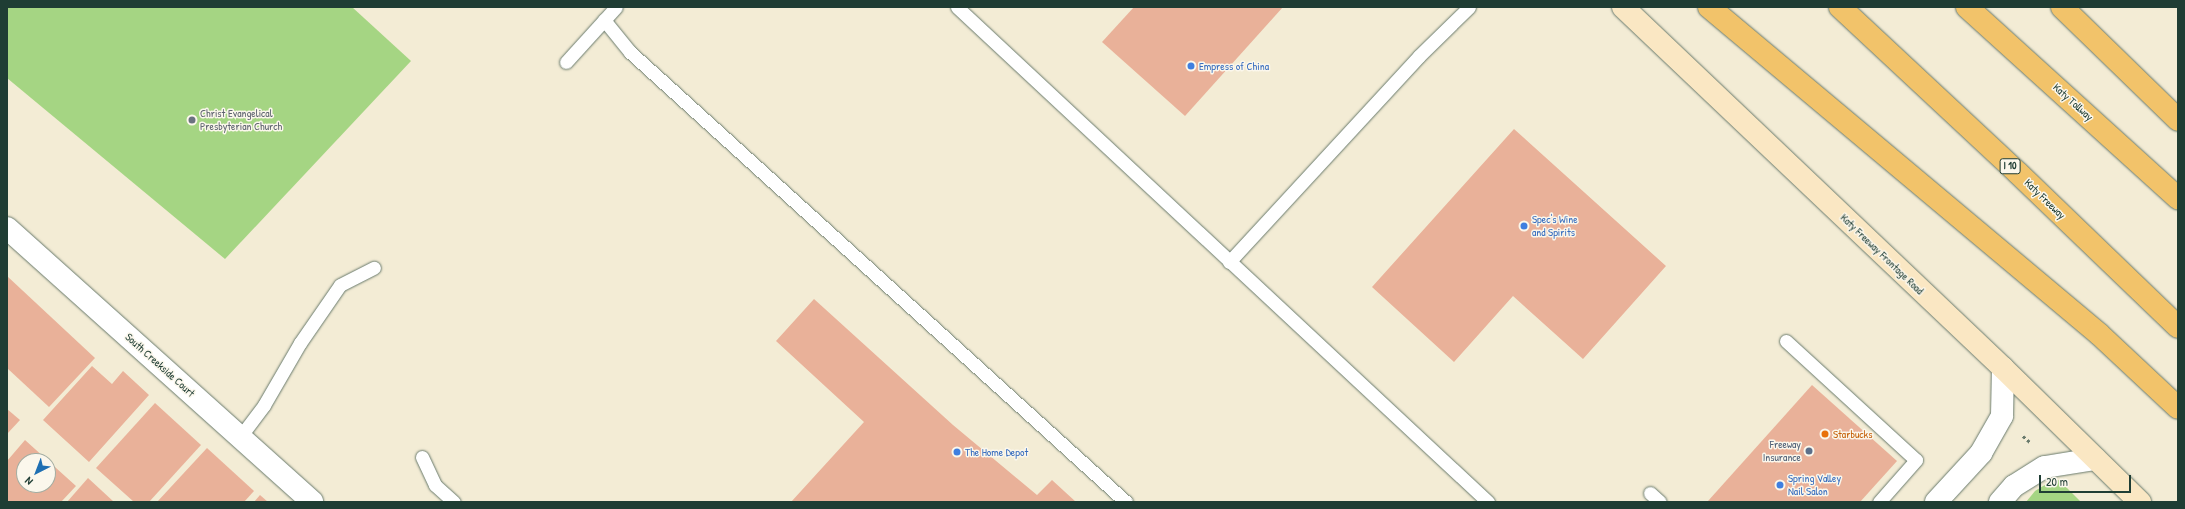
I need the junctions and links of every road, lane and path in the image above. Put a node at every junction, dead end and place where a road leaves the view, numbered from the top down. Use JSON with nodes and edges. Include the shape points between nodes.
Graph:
{"nodes":[{"id":1,"x":616,"y":7,"type":"edge"},
{"id":2,"x":957,"y":7,"type":"edge"},
{"id":3,"x":1469,"y":7,"type":"edge"},
{"id":4,"x":1623,"y":7,"type":"edge"},
{"id":5,"x":1708,"y":7,"type":"edge"},
{"id":6,"x":1840,"y":7,"type":"edge"},
{"id":7,"x":1967,"y":7,"type":"edge"},
{"id":8,"x":2062,"y":7,"type":"edge"},
{"id":9,"x":604,"y":20,"type":"junction"},
{"id":10,"x":566,"y":62,"type":"dead end"},
{"id":11,"x":2178,"y":120,"type":"edge"},
{"id":12,"x":2178,"y":198,"type":"edge"},
{"id":13,"x":7,"y":228,"type":"edge"},
{"id":14,"x":1229,"y":262,"type":"junction"},
{"id":15,"x":374,"y":268,"type":"dead end"},
{"id":16,"x":2178,"y":327,"type":"edge"},
{"id":17,"x":1786,"y":342,"type":"dead end"},
{"id":18,"x":2003,"y":368,"type":"junction"},
{"id":19,"x":2178,"y":408,"type":"edge"},
{"id":20,"x":2018,"y":431,"type":"dead end"},
{"id":21,"x":240,"y":437,"type":"junction"},
{"id":22,"x":2034,"y":447,"type":"dead end"},
{"id":23,"x":422,"y":457,"type":"dead end"},
{"id":24,"x":2095,"y":459,"type":"junction"},
{"id":25,"x":312,"y":502,"type":"edge"},
{"id":26,"x":454,"y":502,"type":"edge"},
{"id":27,"x":1126,"y":502,"type":"edge"},
{"id":28,"x":1488,"y":502,"type":"edge"},
{"id":29,"x":1879,"y":502,"type":"edge"},
{"id":30,"x":1936,"y":502,"type":"edge"},
{"id":31,"x":2000,"y":502,"type":"edge"},
{"id":32,"x":2140,"y":502,"type":"edge"}],
"edges":[{"from":1,"to":9,"type":"lane"},
{"from":2,"to":14,"type":"lane"},
{"from":3,"to":14,"type":"lane","via":[[1419,56]]},
{"from":4,"to":18,"type":"main road","name":"Katy Freeway Frontage Road"},
{"from":5,"to":19,"type":"highway","via":[[2099,334]]},
{"from":6,"to":16,"type":"highway","name":"Katy Freeway","number":"I 10"},
{"from":7,"to":12,"type":"highway","name":"Katy Tollway"},
{"from":8,"to":11,"type":"highway"},
{"from":9,"to":10,"type":"lane"},
{"from":9,"to":27,"type":"lane","via":[[630,52]]},
{"from":13,"to":21,"type":"street","name":"South Creekside Court"},
{"from":14,"to":28,"type":"lane"},
{"from":15,"to":21,"type":"lane","via":[[340,285],[300,343],[264,405]]},
{"from":17,"to":29,"type":"lane","via":[[1916,460]]},
{"from":18,"to":24,"type":"main road","name":"Katy Freeway Frontage Road"},
{"from":18,"to":30,"type":"street","via":[[2002,416],[1981,453]]},
{"from":20,"to":22,"type":"path"},
{"from":21,"to":25,"type":"street","name":"South Creekside Court"},
{"from":23,"to":26,"type":"lane","via":[[435,485]]},
{"from":24,"to":31,"type":"street","via":[[2045,467],[2014,486]]},
{"from":24,"to":32,"type":"main road","name":"Katy Freeway Frontage Road"}]}
